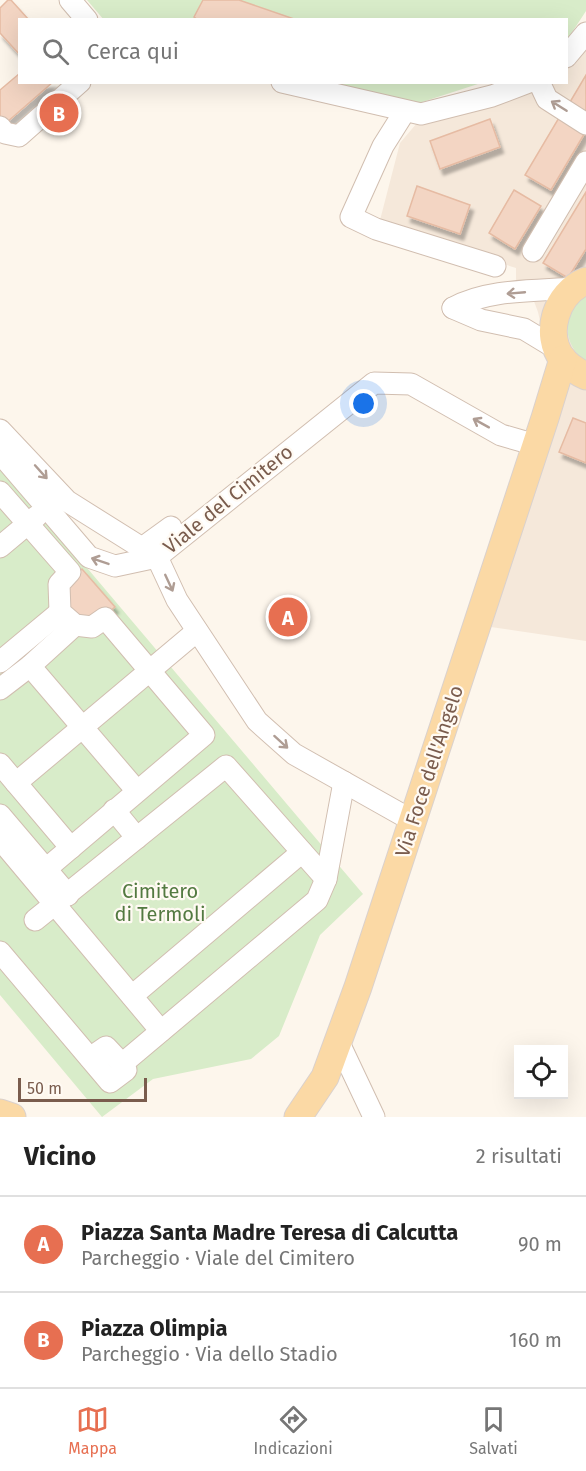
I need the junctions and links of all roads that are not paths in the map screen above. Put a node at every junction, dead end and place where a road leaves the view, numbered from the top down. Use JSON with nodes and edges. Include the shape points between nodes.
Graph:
{"nodes":[{"id":1,"x":69,"y":0,"type":"edge"},
{"id":2,"x":85,"y":18,"type":"edge"},
{"id":3,"x":586,"y":33,"type":"edge"},
{"id":4,"x":568,"y":56,"type":"edge"},
{"id":5,"x":78,"y":84,"type":"edge"},
{"id":6,"x":290,"y":84,"type":"edge"},
{"id":7,"x":524,"y":84,"type":"edge"},
{"id":8,"x":540,"y":84,"type":"edge"},
{"id":9,"x":405,"y":111,"type":"junction"},
{"id":10,"x":586,"y":124,"type":"edge"},
{"id":11,"x":0,"y":127,"type":"edge"},
{"id":12,"x":586,"y":162,"type":"edge"},
{"id":13,"x":533,"y":251,"type":"dead end"},
{"id":14,"x":495,"y":266,"type":"dead end"},
{"id":15,"x":582,"y":282,"type":"edge"},
{"id":16,"x":560,"y":354,"type":"junction"},
{"id":17,"x":586,"y":377,"type":"edge"},
{"id":18,"x":545,"y":418,"type":"junction"},
{"id":19,"x":0,"y":430,"type":"edge"},
{"id":20,"x":536,"y":445,"type":"junction"},
{"id":21,"x":0,"y":453,"type":"edge"},
{"id":22,"x":0,"y":492,"type":"edge"},
{"id":23,"x":47,"y":508,"type":"junction"},
{"id":24,"x":28,"y":524,"type":"junction"},
{"id":25,"x":0,"y":547,"type":"edge"},
{"id":26,"x":149,"y":552,"type":"junction"},
{"id":27,"x":68,"y":619,"type":"junction"},
{"id":28,"x":197,"y":631,"type":"junction"},
{"id":29,"x":11,"y":661,"type":"edge"},
{"id":30,"x":149,"y":670,"type":"junction"},
{"id":31,"x":0,"y":689,"type":"edge"},
{"id":32,"x":81,"y":727,"type":"junction"},
{"id":33,"x":0,"y":764,"type":"edge"},
{"id":34,"x":344,"y":782,"type":"junction"},
{"id":35,"x":16,"y":783,"type":"junction"},
{"id":36,"x":137,"y":791,"type":"junction"},
{"id":37,"x":114,"y":810,"type":"junction"},
{"id":38,"x":0,"y":815,"type":"edge"},
{"id":39,"x":413,"y":821,"type":"junction"},
{"id":40,"x":137,"y":838,"type":"junction"},
{"id":41,"x":0,"y":839,"type":"edge"},
{"id":42,"x":70,"y":848,"type":"junction"},
{"id":43,"x":302,"y":852,"type":"junction"},
{"id":44,"x":46,"y":869,"type":"junction"},
{"id":45,"x":326,"y":879,"type":"junction"},
{"id":46,"x":61,"y":900,"type":"junction"},
{"id":47,"x":35,"y":920,"type":"dead end"},
{"id":48,"x":0,"y":952,"type":"edge"},
{"id":49,"x":132,"y":996,"type":"junction"},
{"id":50,"x":161,"y":1031,"type":"junction"},
{"id":51,"x":338,"y":1041,"type":"junction"},
{"id":52,"x":0,"y":1113,"type":"edge"},
{"id":53,"x":12,"y":1117,"type":"edge"},
{"id":54,"x":298,"y":1117,"type":"edge"},
{"id":55,"x":374,"y":1117,"type":"edge"}],
"edges":[{"from":1,"to":2,"type":"street"},
{"from":3,"to":4,"type":"street"},
{"from":5,"to":11,"type":"street","via":[[19,136],[5,133]]},
{"from":6,"to":9,"type":"street"},
{"from":7,"to":9,"type":"street","via":[[421,114]]},
{"from":10,"to":8,"type":"street","one_way":true,"via":[[547,99]]},
{"from":9,"to":14,"type":"street","via":[[383,146],[351,217],[376,230]]},
{"from":12,"to":13,"type":"street"},
{"from":15,"to":16,"type":"main road","via":[[564,297],[555,315],[553,330]]},
{"from":15,"to":16,"type":"street","one_way":true,"via":[[488,296],[453,308],[482,320],[524,328]]},
{"from":16,"to":17,"type":"main road"},
{"from":16,"to":18,"type":"main road","name":"Via Foce dell'Angelo"},
{"from":17,"to":18,"type":"main road","name":"Via Foce dell'Angelo","via":[[563,394]]},
{"from":18,"to":20,"type":"main road","name":"Via Foce dell'Angelo"},
{"from":19,"to":26,"type":"street","one_way":true,"via":[[67,501]]},
{"from":20,"to":26,"type":"street","name":"Viale del Cimitero","one_way":true,"via":[[501,435],[411,384],[374,383]]},
{"from":20,"to":39,"type":"main road","name":"Via Foce dell'Angelo"},
{"from":21,"to":23,"type":"street"},
{"from":22,"to":24,"type":"street"},
{"from":23,"to":24,"type":"street"},
{"from":26,"to":23,"type":"street","one_way":true,"via":[[115,566],[89,557]]},
{"from":24,"to":25,"type":"street"},
{"from":24,"to":27,"type":"street","via":[[70,572],[59,584]]},
{"from":26,"to":28,"type":"street","name":"Viale del Cimitero","one_way":true},
{"from":27,"to":29,"type":"street"},
{"from":27,"to":30,"type":"street","via":[[93,627],[105,618]]},
{"from":28,"to":30,"type":"street"},
{"from":28,"to":34,"type":"street","name":"Viale del Cimitero","one_way":true,"via":[[257,721],[294,754]]},
{"from":29,"to":31,"type":"street"},
{"from":29,"to":32,"type":"street"},
{"from":30,"to":32,"type":"street"},
{"from":30,"to":36,"type":"street","via":[[204,735]]},
{"from":32,"to":35,"type":"street"},
{"from":32,"to":36,"type":"street"},
{"from":33,"to":35,"type":"street"},
{"from":34,"to":39,"type":"street","name":"Viale del Cimitero"},
{"from":34,"to":45,"type":"street"},
{"from":35,"to":42,"type":"street"},
{"from":36,"to":37,"type":"street"},
{"from":37,"to":40,"type":"street"},
{"from":37,"to":42,"type":"street"},
{"from":38,"to":44,"type":"street"},
{"from":39,"to":51,"type":"main road","name":"Via Foce dell'Angelo"},
{"from":40,"to":43,"type":"street","via":[[226,766],[270,800]]},
{"from":40,"to":46,"type":"street"},
{"from":41,"to":46,"type":"street"},
{"from":42,"to":44,"type":"street"},
{"from":43,"to":45,"type":"street"},
{"from":43,"to":49,"type":"street"},
{"from":44,"to":46,"type":"street"},
{"from":45,"to":50,"type":"street","via":[[317,900]]},
{"from":46,"to":47,"type":"street"},
{"from":46,"to":49,"type":"street"},
{"from":48,"to":50,"type":"street","via":[[90,1058],[106,1047],[122,1064]]},
{"from":49,"to":50,"type":"street"},
{"from":51,"to":54,"type":"main road","name":"Via Foce dell'Angelo","via":[[325,1077]]},
{"from":51,"to":55,"type":"street"},
{"from":52,"to":53,"type":"main road"}]}
